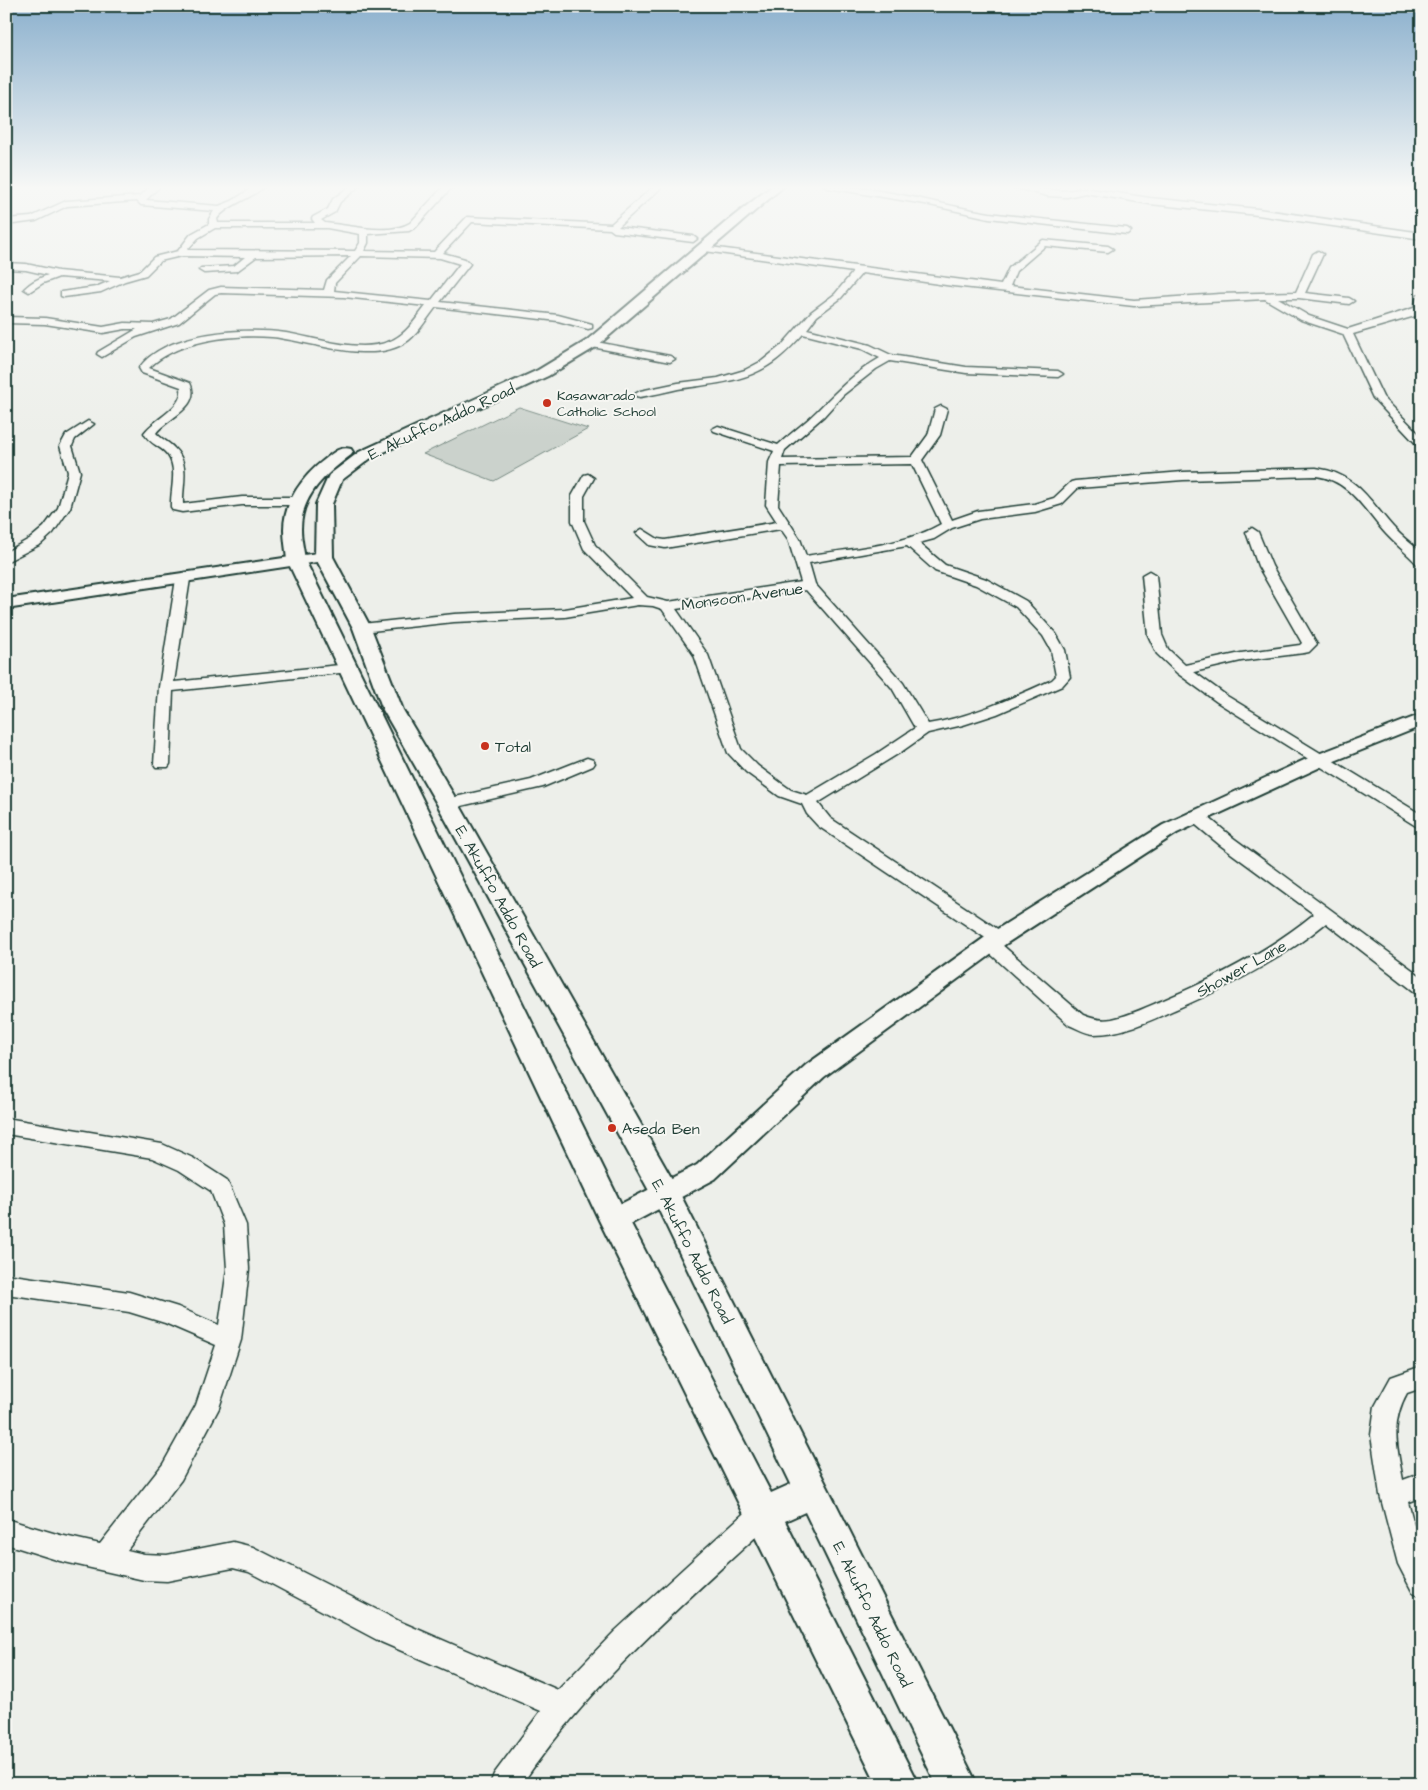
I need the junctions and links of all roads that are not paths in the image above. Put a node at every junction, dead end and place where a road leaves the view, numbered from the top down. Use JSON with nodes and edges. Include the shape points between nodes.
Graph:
{"nodes":[{"id":1,"x":860,"y":269,"type":"edge"},
{"id":2,"x":38,"y":270,"type":"edge"},
{"id":3,"x":146,"y":270,"type":"edge"},
{"id":4,"x":204,"y":270,"type":"dead end"},
{"id":5,"x":229,"y":270,"type":"edge"},
{"id":6,"x":345,"y":270,"type":"edge"},
{"id":7,"x":463,"y":270,"type":"edge"},
{"id":8,"x":668,"y":270,"type":"edge"},
{"id":9,"x":864,"y":270,"type":"edge"},
{"id":10,"x":1013,"y":270,"type":"edge"},
{"id":11,"x":1311,"y":270,"type":"edge"},
{"id":12,"x":58,"y":274,"type":"junction"},
{"id":13,"x":122,"y":279,"type":"junction"},
{"id":14,"x":1004,"y":288,"type":"junction"},
{"id":15,"x":29,"y":289,"type":"dead end"},
{"id":16,"x":329,"y":293,"type":"junction"},
{"id":17,"x":64,"y":294,"type":"dead end"},
{"id":18,"x":1299,"y":295,"type":"junction"},
{"id":19,"x":1267,"y":296,"type":"junction"},
{"id":20,"x":1422,"y":296,"type":"edge"},
{"id":21,"x":1349,"y":301,"type":"dead end"},
{"id":22,"x":433,"y":303,"type":"junction"},
{"id":23,"x":1420,"y":311,"type":"edge"},
{"id":24,"x":7,"y":320,"type":"edge"},
{"id":25,"x":153,"y":327,"type":"junction"},
{"id":26,"x":103,"y":330,"type":"junction"},
{"id":27,"x":800,"y":330,"type":"junction"},
{"id":28,"x":1347,"y":332,"type":"junction"},
{"id":29,"x":132,"y":335,"type":"junction"},
{"id":30,"x":590,"y":335,"type":"junction"},
{"id":31,"x":102,"y":354,"type":"dead end"},
{"id":32,"x":888,"y":358,"type":"junction"},
{"id":33,"x":670,"y":359,"type":"dead end"},
{"id":34,"x":1058,"y":374,"type":"dead end"},
{"id":35,"x":640,"y":394,"type":"dead end"},
{"id":36,"x":941,"y":408,"type":"dead end"},
{"id":37,"x":88,"y":424,"type":"dead end"},
{"id":38,"x":718,"y":429,"type":"dead end"},
{"id":39,"x":1421,"y":442,"type":"edge"},
{"id":40,"x":780,"y":449,"type":"junction"},
{"id":41,"x":916,"y":460,"type":"junction"},
{"id":42,"x":774,"y":462,"type":"junction"},
{"id":43,"x":588,"y":478,"type":"dead end"},
{"id":44,"x":300,"y":501,"type":"junction"},
{"id":45,"x":786,"y":525,"type":"junction"},
{"id":46,"x":948,"y":525,"type":"junction"},
{"id":47,"x":1252,"y":532,"type":"dead end"},
{"id":48,"x":642,"y":533,"type":"dead end"},
{"id":49,"x":910,"y":542,"type":"junction"},
{"id":50,"x":1422,"y":542,"type":"edge"},
{"id":51,"x":1406,"y":544,"type":"junction"},
{"id":52,"x":324,"y":557,"type":"junction"},
{"id":53,"x":6,"y":558,"type":"edge"},
{"id":54,"x":296,"y":560,"type":"junction"},
{"id":55,"x":800,"y":561,"type":"junction"},
{"id":56,"x":1422,"y":561,"type":"edge"},
{"id":57,"x":1149,"y":575,"type":"dead end"},
{"id":58,"x":182,"y":579,"type":"junction"},
{"id":59,"x":809,"y":585,"type":"junction"},
{"id":60,"x":644,"y":601,"type":"junction"},
{"id":61,"x":6,"y":604,"type":"edge"},
{"id":62,"x":668,"y":606,"type":"junction"},
{"id":63,"x":362,"y":628,"type":"junction"},
{"id":64,"x":349,"y":668,"type":"junction"},
{"id":65,"x":1182,"y":670,"type":"junction"},
{"id":66,"x":166,"y":687,"type":"junction"},
{"id":67,"x":1422,"y":719,"type":"edge"},
{"id":68,"x":923,"y":729,"type":"junction"},
{"id":69,"x":1320,"y":760,"type":"junction"},
{"id":70,"x":587,"y":762,"type":"dead end"},
{"id":71,"x":162,"y":764,"type":"dead end"},
{"id":72,"x":809,"y":801,"type":"junction"},
{"id":73,"x":448,"y":804,"type":"junction"},
{"id":74,"x":1196,"y":816,"type":"junction"},
{"id":75,"x":1422,"y":822,"type":"edge"},
{"id":76,"x":1326,"y":914,"type":"junction"},
{"id":77,"x":994,"y":941,"type":"junction"},
{"id":78,"x":1422,"y":987,"type":"edge"},
{"id":79,"x":6,"y":1126,"type":"edge"},
{"id":80,"x":666,"y":1194,"type":"junction"},
{"id":81,"x":614,"y":1220,"type":"junction"},
{"id":82,"x":6,"y":1284,"type":"edge"},
{"id":83,"x":229,"y":1340,"type":"junction"},
{"id":84,"x":1422,"y":1377,"type":"edge"},
{"id":85,"x":1422,"y":1485,"type":"edge"},
{"id":86,"x":812,"y":1492,"type":"junction"},
{"id":87,"x":1393,"y":1495,"type":"junction"},
{"id":88,"x":763,"y":1513,"type":"junction"},
{"id":89,"x":6,"y":1531,"type":"edge"},
{"id":90,"x":106,"y":1557,"type":"junction"},
{"id":91,"x":1422,"y":1584,"type":"edge"},
{"id":92,"x":562,"y":1706,"type":"junction"},
{"id":93,"x":504,"y":1784,"type":"edge"},
{"id":94,"x":898,"y":1784,"type":"edge"},
{"id":95,"x":957,"y":1784,"type":"edge"}],
"edges":[{"from":1,"to":27,"type":"street","via":[[838,296],[814,314]]},
{"from":2,"to":12,"type":"street"},
{"from":3,"to":13,"type":"street"},
{"from":4,"to":5,"type":"street"},
{"from":6,"to":16,"type":"street","via":[[330,282]]},
{"from":7,"to":22,"type":"street"},
{"from":8,"to":30,"type":"main road","name":"E. Akuffo Addo Road"},
{"from":9,"to":14,"type":"street"},
{"from":10,"to":14,"type":"street"},
{"from":11,"to":18,"type":"street"},
{"from":12,"to":13,"type":"street"},
{"from":12,"to":15,"type":"street"},
{"from":13,"to":17,"type":"street","via":[[98,290]]},
{"from":14,"to":19,"type":"street","via":[[1134,303]]},
{"from":16,"to":22,"type":"street"},
{"from":16,"to":25,"type":"street","via":[[220,290],[212,292],[175,321]]},
{"from":18,"to":19,"type":"street"},
{"from":18,"to":21,"type":"street"},
{"from":19,"to":28,"type":"street","via":[[1305,318]]},
{"from":20,"to":23,"type":"street"},
{"from":22,"to":30,"type":"street","via":[[558,318]]},
{"from":22,"to":44,"type":"street","via":[[412,332],[382,348],[365,349],[270,334],[226,337],[183,343],[144,368],[186,385],[188,390],[186,399],[174,414],[150,434],[171,451],[178,463],[177,507],[242,501]]},
{"from":23,"to":28,"type":"street"},
{"from":24,"to":26,"type":"street","via":[[45,321]]},
{"from":25,"to":26,"type":"street","via":[[125,326]]},
{"from":25,"to":29,"type":"street"},
{"from":26,"to":29,"type":"street"},
{"from":27,"to":32,"type":"street","via":[[866,347]]},
{"from":27,"to":35,"type":"street","via":[[786,347],[749,372],[719,381]]},
{"from":28,"to":39,"type":"street","via":[[1378,398]]},
{"from":29,"to":31,"type":"street"},
{"from":30,"to":33,"type":"street"},
{"from":30,"to":44,"type":"main road","name":"E. Akuffo Addo Road","via":[[566,343],[492,387],[350,449],[308,482]]},
{"from":30,"to":52,"type":"main road","name":"E. Akuffo Addo Road","via":[[543,373],[364,456],[335,478],[324,504]]},
{"from":32,"to":34,"type":"street","via":[[966,370]]},
{"from":32,"to":40,"type":"street","via":[[839,393]]},
{"from":36,"to":41,"type":"street","via":[[934,435]]},
{"from":37,"to":53,"type":"street","via":[[70,437],[66,446],[74,472],[64,508],[49,530]]},
{"from":38,"to":40,"type":"street"},
{"from":40,"to":42,"type":"street"},
{"from":41,"to":42,"type":"street","via":[[800,465]]},
{"from":41,"to":46,"type":"street"},
{"from":42,"to":45,"type":"street","via":[[772,505]]},
{"from":43,"to":60,"type":"street","via":[[578,496],[578,521],[589,546]]},
{"from":44,"to":54,"type":"main road","name":"E. Akuffo Addo Road","via":[[292,522]]},
{"from":45,"to":48,"type":"street","via":[[665,544],[654,542]]},
{"from":45,"to":55,"type":"street"},
{"from":46,"to":49,"type":"street","via":[[930,536]]},
{"from":46,"to":51,"type":"street","via":[[978,515],[1058,502],[1074,485],[1183,476],[1328,472],[1347,482],[1391,532]]},
{"from":47,"to":65,"type":"street","via":[[1265,566],[1310,644],[1304,649],[1241,657]]},
{"from":49,"to":55,"type":"street"},
{"from":49,"to":68,"type":"street","via":[[940,568],[981,582],[1021,604],[1035,617],[1058,650],[1063,677],[1057,684],[985,715]]},
{"from":50,"to":51,"type":"street"},
{"from":51,"to":56,"type":"street"},
{"from":52,"to":54,"type":"street"},
{"from":52,"to":63,"type":"main road","name":"E. Akuffo Addo Road"},
{"from":54,"to":58,"type":"street"},
{"from":54,"to":64,"type":"main road","name":"E. Akuffo Addo Road"},
{"from":55,"to":59,"type":"street"},
{"from":57,"to":65,"type":"street","via":[[1155,635],[1162,651]]},
{"from":58,"to":61,"type":"street"},
{"from":58,"to":66,"type":"street"},
{"from":59,"to":62,"type":"street","name":"Monsoon Avenue"},
{"from":59,"to":68,"type":"street","name":"Monsoon Avenue","via":[[898,686]]},
{"from":60,"to":62,"type":"street"},
{"from":60,"to":63,"type":"street","via":[[565,613],[454,618]]},
{"from":62,"to":72,"type":"street","name":"Monsoon Avenue","via":[[701,655],[734,750],[752,769],[785,793]]},
{"from":63,"to":73,"type":"main road","name":"E. Akuffo Addo Road","via":[[392,710]]},
{"from":64,"to":66,"type":"street"},
{"from":64,"to":81,"type":"main road","name":"E. Akuffo Addo Road"},
{"from":65,"to":69,"type":"street"},
{"from":66,"to":71,"type":"street"},
{"from":67,"to":69,"type":"street"},
{"from":68,"to":72,"type":"street"},
{"from":69,"to":74,"type":"street"},
{"from":69,"to":75,"type":"street"},
{"from":70,"to":73,"type":"street","via":[[536,785]]},
{"from":72,"to":77,"type":"street","via":[[824,822]]},
{"from":73,"to":80,"type":"main road","name":"E. Akuffo Addo Road"},
{"from":74,"to":76,"type":"street"},
{"from":74,"to":77,"type":"street","via":[[1170,829]]},
{"from":76,"to":77,"type":"street","name":"Shower Lane","via":[[1300,935],[1218,984],[1112,1026],[1092,1026],[1076,1020]]},
{"from":76,"to":78,"type":"street"},
{"from":77,"to":80,"type":"street","via":[[815,1071],[706,1172]]},
{"from":79,"to":83,"type":"street","via":[[154,1150],[186,1164],[219,1186],[236,1225],[238,1269]]},
{"from":80,"to":81,"type":"street"},
{"from":80,"to":86,"type":"main road","name":"E. Akuffo Addo Road"},
{"from":81,"to":88,"type":"main road","name":"E. Akuffo Addo Road"},
{"from":82,"to":83,"type":"street","via":[[129,1302],[170,1314]]},
{"from":83,"to":90,"type":"street","via":[[208,1408],[172,1472]]},
{"from":84,"to":87,"type":"street","via":[[1399,1385],[1387,1406],[1383,1435]]},
{"from":85,"to":87,"type":"street"},
{"from":86,"to":88,"type":"main road"},
{"from":86,"to":95,"type":"main road","name":"E. Akuffo Addo Road"},
{"from":87,"to":91,"type":"street","via":[[1412,1564]]},
{"from":88,"to":92,"type":"street","via":[[635,1631]]},
{"from":88,"to":94,"type":"main road","name":"E. Akuffo Addo Road"},
{"from":89,"to":90,"type":"street","via":[[60,1548]]},
{"from":90,"to":92,"type":"street","via":[[144,1567],[167,1568],[233,1555],[253,1560],[391,1632]]},
{"from":92,"to":93,"type":"street"}]}
